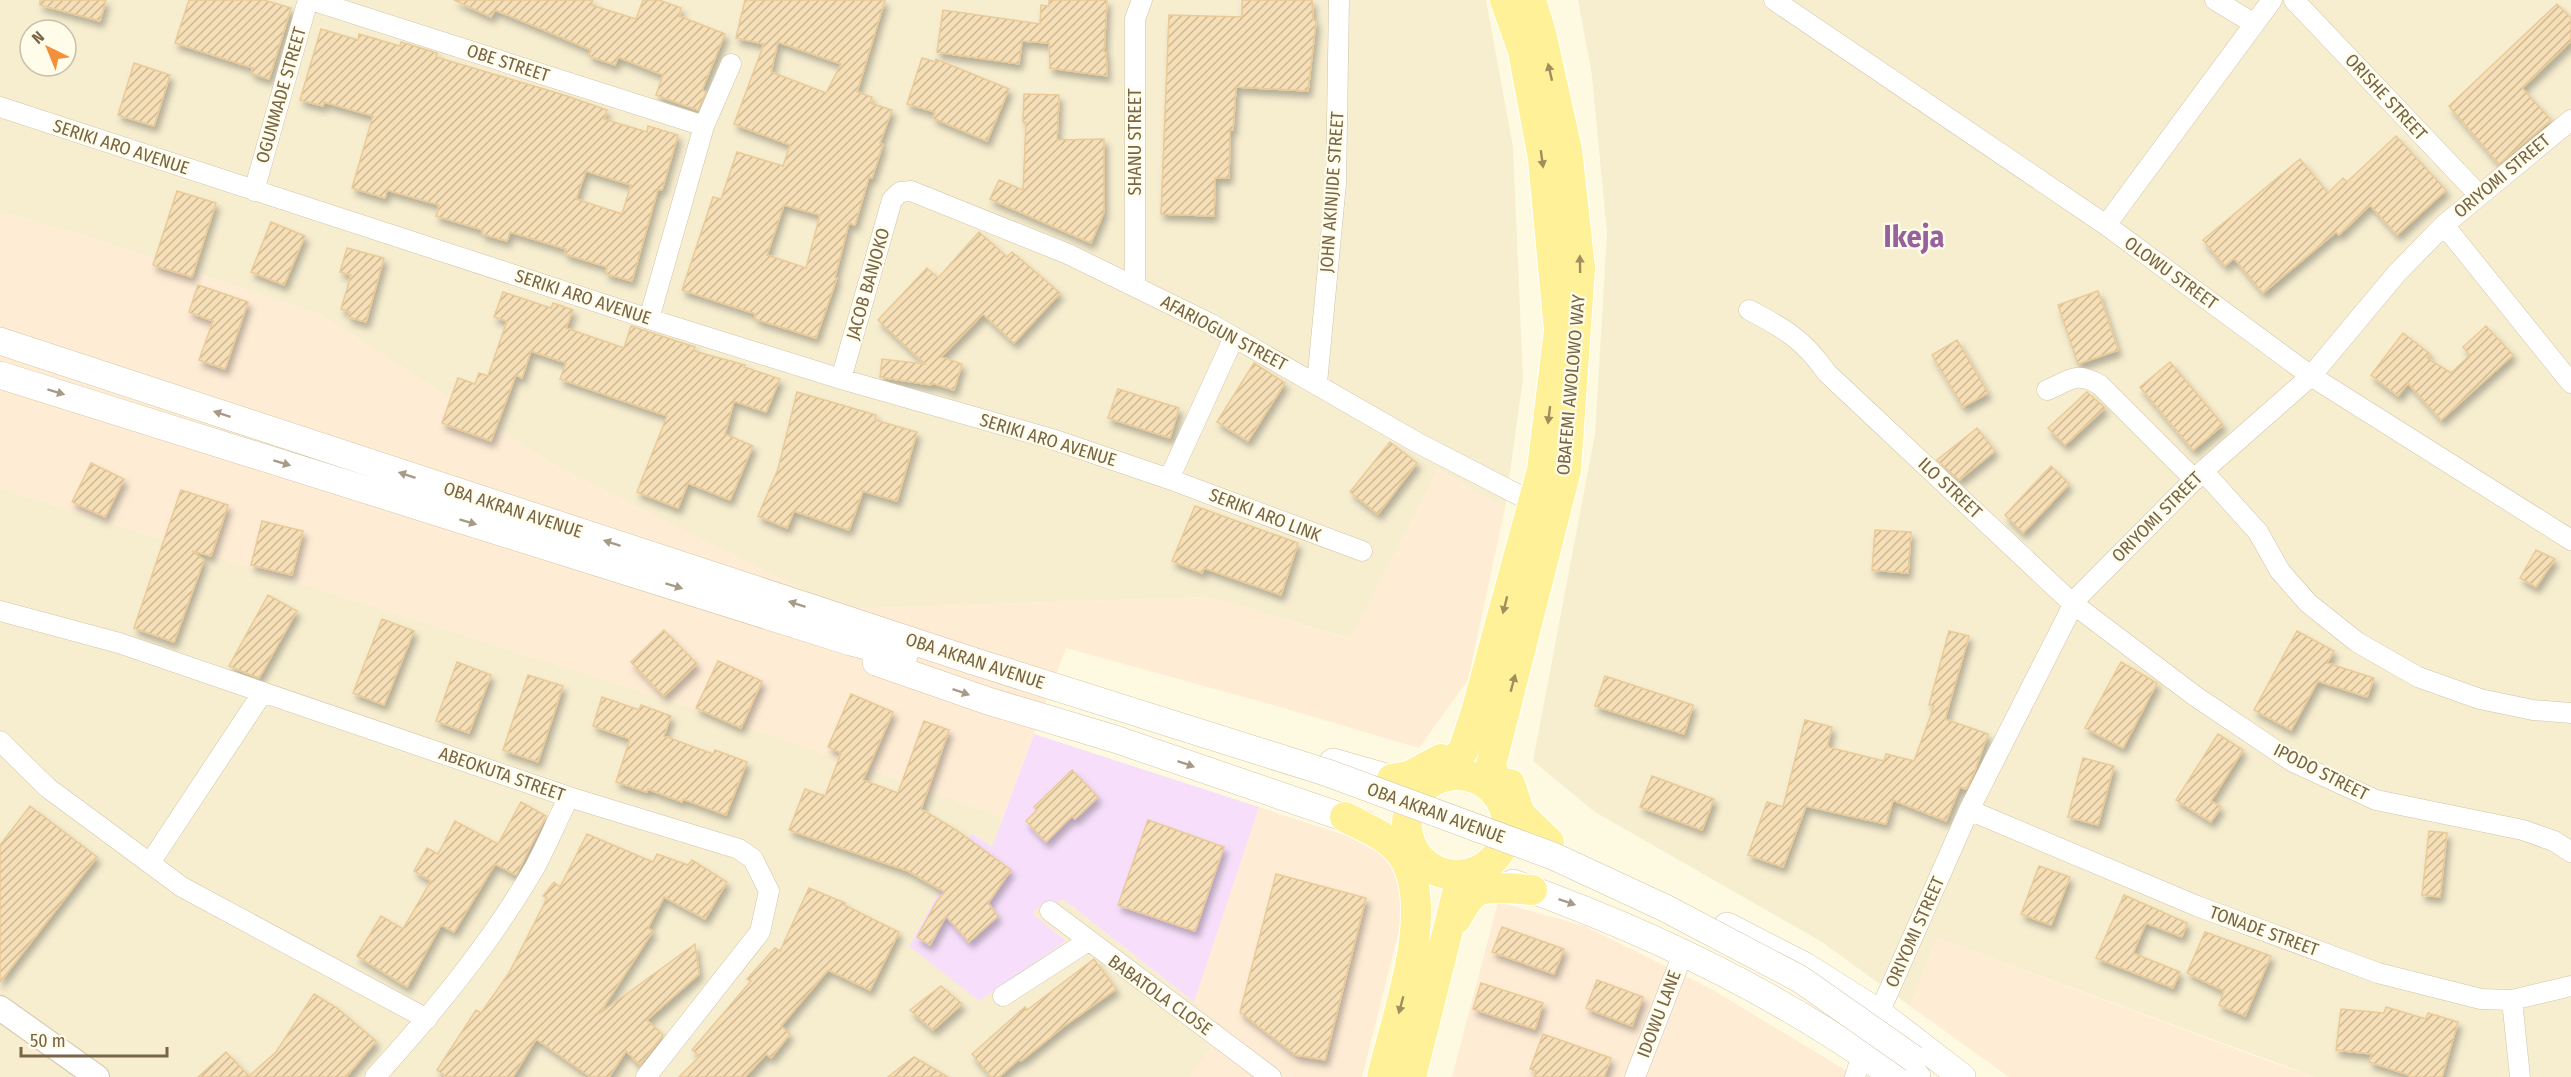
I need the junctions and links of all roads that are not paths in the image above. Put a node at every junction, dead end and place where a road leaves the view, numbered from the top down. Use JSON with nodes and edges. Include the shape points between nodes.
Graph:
{"nodes":[{"id":1,"x":309,"y":0,"type":"edge"},
{"id":2,"x":1142,"y":0,"type":"edge"},
{"id":3,"x":1339,"y":0,"type":"edge"},
{"id":4,"x":1505,"y":0,"type":"edge"},
{"id":5,"x":1531,"y":0,"type":"edge"},
{"id":6,"x":2214,"y":0,"type":"edge"},
{"id":7,"x":2272,"y":0,"type":"edge"},
{"id":8,"x":2294,"y":0,"type":"edge"},
{"id":9,"x":1779,"y":1,"type":"edge"},
{"id":10,"x":2253,"y":23,"type":"junction"},
{"id":11,"x":730,"y":64,"type":"dead end"},
{"id":12,"x":0,"y":107,"type":"edge"},
{"id":13,"x":2571,"y":120,"type":"edge"},
{"id":14,"x":704,"y":126,"type":"junction"},
{"id":15,"x":254,"y":191,"type":"junction"},
{"id":16,"x":900,"y":192,"type":"joint"},
{"id":17,"x":2478,"y":194,"type":"junction"},
{"id":18,"x":2106,"y":225,"type":"junction"},
{"id":19,"x":2444,"y":225,"type":"junction"},
{"id":20,"x":1135,"y":286,"type":"junction"},
{"id":21,"x":1749,"y":310,"type":"dead end"},
{"id":22,"x":649,"y":319,"type":"junction"},
{"id":23,"x":1567,"y":331,"type":"junction"},
{"id":24,"x":1234,"y":337,"type":"junction"},
{"id":25,"x":0,"y":341,"type":"edge"},
{"id":26,"x":0,"y":375,"type":"edge"},
{"id":27,"x":2311,"y":376,"type":"junction"},
{"id":28,"x":841,"y":379,"type":"junction"},
{"id":29,"x":1317,"y":383,"type":"junction"},
{"id":30,"x":2571,"y":383,"type":"edge"},
{"id":31,"x":2048,"y":390,"type":"dead end"},
{"id":32,"x":2199,"y":476,"type":"junction"},
{"id":33,"x":1169,"y":478,"type":"junction"},
{"id":34,"x":1534,"y":503,"type":"junction"},
{"id":35,"x":2571,"y":540,"type":"edge"},
{"id":36,"x":1362,"y":551,"type":"dead end"},
{"id":37,"x":2072,"y":603,"type":"junction"},
{"id":38,"x":0,"y":611,"type":"edge"},
{"id":39,"x":837,"y":616,"type":"junction"},
{"id":40,"x":851,"y":642,"type":"junction"},
{"id":41,"x":971,"y":667,"type":"junction"},
{"id":42,"x":263,"y":692,"type":"junction"},
{"id":43,"x":2571,"y":713,"type":"edge"},
{"id":44,"x":1500,"y":730,"type":"junction"},
{"id":45,"x":1238,"y":731,"type":"junction"},
{"id":46,"x":1470,"y":732,"type":"junction"},
{"id":47,"x":0,"y":741,"type":"edge"},
{"id":48,"x":1224,"y":777,"type":"junction"},
{"id":49,"x":1392,"y":779,"type":"junction"},
{"id":50,"x":1428,"y":784,"type":"junction"},
{"id":51,"x":569,"y":797,"type":"junction"},
{"id":52,"x":1501,"y":800,"type":"junction"},
{"id":53,"x":1969,"y":810,"type":"junction"},
{"id":54,"x":1346,"y":818,"type":"junction"},
{"id":55,"x":1549,"y":842,"type":"junction"},
{"id":56,"x":1411,"y":846,"type":"junction"},
{"id":57,"x":2571,"y":852,"type":"edge"},
{"id":58,"x":150,"y":863,"type":"junction"},
{"id":59,"x":1471,"y":873,"type":"junction"},
{"id":60,"x":1532,"y":890,"type":"junction"},
{"id":61,"x":1050,"y":911,"type":"dead end"},
{"id":62,"x":1707,"y":916,"type":"junction"},
{"id":63,"x":1088,"y":941,"type":"junction"},
{"id":64,"x":1413,"y":948,"type":"junction"},
{"id":65,"x":1684,"y":951,"type":"junction"},
{"id":66,"x":1442,"y":953,"type":"junction"},
{"id":67,"x":2571,"y":986,"type":"edge"},
{"id":68,"x":1003,"y":996,"type":"dead end"},
{"id":69,"x":2512,"y":1000,"type":"junction"},
{"id":70,"x":0,"y":1008,"type":"edge"},
{"id":71,"x":1879,"y":1013,"type":"junction"},
{"id":72,"x":428,"y":1019,"type":"junction"},
{"id":73,"x":1858,"y":1065,"type":"edge"},
{"id":74,"x":1908,"y":1071,"type":"edge"},
{"id":75,"x":97,"y":1077,"type":"edge"},
{"id":76,"x":375,"y":1077,"type":"edge"},
{"id":77,"x":646,"y":1077,"type":"edge"},
{"id":78,"x":1271,"y":1077,"type":"edge"},
{"id":79,"x":1382,"y":1077,"type":"edge"},
{"id":80,"x":1411,"y":1077,"type":"edge"},
{"id":81,"x":1635,"y":1077,"type":"edge"},
{"id":82,"x":1940,"y":1077,"type":"edge"},
{"id":83,"x":1962,"y":1077,"type":"edge"},
{"id":84,"x":2520,"y":1077,"type":"edge"}],
"edges":[{"from":1,"to":14,"type":"street","name":"OBE STREET"},
{"from":1,"to":15,"type":"street","name":"OGUNMADE STREET"},
{"from":2,"to":20,"type":"street","name":"SHANU STREET","via":[[1135,19]]},
{"from":3,"to":29,"type":"street","name":"JOHN AKINJIDE STREET","via":[[1336,183]]},
{"from":4,"to":23,"type":"main road","name":"OBAFEMI AWOLOWO WAY","one_way":true,"via":[[1523,51]]},
{"from":23,"to":5,"type":"main road","name":"OBAFEMI AWOLOWO WAY","one_way":true,"via":[[1580,268],[1576,214],[1567,150]]},
{"from":6,"to":10,"type":"street"},
{"from":7,"to":10,"type":"street"},
{"from":8,"to":17,"type":"street","name":"ORISHE STREET"},
{"from":9,"to":18,"type":"street","name":"OLOWU STREET"},
{"from":10,"to":18,"type":"street"},
{"from":11,"to":14,"type":"street"},
{"from":12,"to":15,"type":"street","name":"SERIKI ARO AVENUE"},
{"from":13,"to":17,"type":"street","name":"ORIYOMI STREET"},
{"from":14,"to":22,"type":"street"},
{"from":15,"to":22,"type":"street","name":"SERIKI ARO AVENUE"},
{"from":16,"to":20,"type":"street","name":"AFARIOGUN STREET","via":[[911,191]]},
{"from":16,"to":28,"type":"street","name":"JACOB BANJOKO","via":[[892,200]]},
{"from":17,"to":19,"type":"street","name":"ORIYOMI STREET"},
{"from":18,"to":27,"type":"street","name":"OLOWU STREET"},
{"from":19,"to":27,"type":"street","name":"ORIYOMI STREET","via":[[2397,273]]},
{"from":19,"to":30,"type":"street"},
{"from":20,"to":24,"type":"street","name":"AFARIOGUN STREET"},
{"from":21,"to":37,"type":"street","name":"ILO STREET","via":[[1794,335],[1827,373]]},
{"from":22,"to":28,"type":"street","name":"SERIKI ARO AVENUE"},
{"from":23,"to":34,"type":"main road","name":"OBAFEMI AWOLOWO WAY","one_way":true},
{"from":44,"to":23,"type":"main road","name":"OBAFEMI AWOLOWO WAY","one_way":true,"via":[[1566,470]]},
{"from":24,"to":29,"type":"street","name":"AFARIOGUN STREET"},
{"from":24,"to":33,"type":"street"},
{"from":39,"to":25,"type":"main road","name":"OBA AKRAN AVENUE","one_way":true},
{"from":26,"to":40,"type":"main road","name":"OBA AKRAN AVENUE","one_way":true},
{"from":27,"to":32,"type":"street","name":"ORIYOMI STREET"},
{"from":27,"to":35,"type":"street","name":"OLOWU STREET"},
{"from":28,"to":33,"type":"street","name":"SERIKI ARO AVENUE","via":[[1052,439]]},
{"from":29,"to":34,"type":"street","name":"AFARIOGUN STREET","via":[[1418,443]]},
{"from":31,"to":32,"type":"street","via":[[2079,376],[2086,377],[2100,385]]},
{"from":32,"to":37,"type":"street","name":"ORIYOMI STREET"},
{"from":32,"to":43,"type":"street","via":[[2259,532],[2280,571],[2308,603],[2357,642],[2418,677],[2480,699]]},
{"from":33,"to":36,"type":"street","name":"SERIKI ARO LINK"},
{"from":34,"to":46,"type":"main road","name":"OBAFEMI AWOLOWO WAY","one_way":true},
{"from":37,"to":53,"type":"street","name":"ORIYOMI STREET"},
{"from":37,"to":57,"type":"street","name":"IPODO STREET","via":[[2195,696],[2293,762],[2376,800],[2523,830]]},
{"from":38,"to":42,"type":"street","name":"ABEOKUTA STREET","via":[[119,643]]},
{"from":39,"to":41,"type":"main road","name":"OBA AKRAN AVENUE"},
{"from":39,"to":45,"type":"main road","via":[[870,620],[977,650]]},
{"from":40,"to":41,"type":"main road","name":"OBA AKRAN AVENUE"},
{"from":40,"to":48,"type":"main road","one_way":true,"via":[[877,663]]},
{"from":41,"to":74,"type":"main road","name":"OBA AKRAN AVENUE","bridge":true,"via":[[1328,773],[1553,856],[1665,908],[1800,979]]},
{"from":42,"to":51,"type":"street","name":"ABEOKUTA STREET"},
{"from":42,"to":58,"type":"street"},
{"from":44,"to":52,"type":"main road","name":"OBAFEMI AWOLOWO WAY","via":[[1491,765]]},
{"from":44,"to":55,"type":"main road","via":[[1504,767],[1520,814]]},
{"from":45,"to":48,"type":"main road","via":[[1251,743],[1249,758],[1240,771]]},
{"from":45,"to":49,"type":"main road"},
{"from":46,"to":49,"type":"main road","via":[[1438,762],[1409,776]]},
{"from":46,"to":50,"type":"main road","name":"OBAFEMI AWOLOWO WAY","via":[[1463,751]]},
{"from":47,"to":58,"type":"street","via":[[48,789]]},
{"from":48,"to":54,"type":"main road"},
{"from":49,"to":50,"type":"main road"},
{"from":50,"to":52,"type":"main road","via":[[1448,776],[1471,777],[1491,788]]},
{"from":50,"to":56,"type":"main road","name":"OBAFEMI AWOLOWO WAY","via":[[1412,803],[1407,817]]},
{"from":51,"to":72,"type":"street","via":[[535,867]]},
{"from":51,"to":77,"type":"street","name":"ABEOKUTA STREET","via":[[739,849],[753,859],[769,891],[760,932]]},
{"from":52,"to":55,"type":"main road","via":[[1520,828]]},
{"from":52,"to":59,"type":"main road","name":"OBAFEMI AWOLOWO WAY","via":[[1506,814],[1504,844],[1485,867]]},
{"from":53,"to":69,"type":"street","name":"TONADE STREET","via":[[2197,906],[2378,974],[2481,999]]},
{"from":53,"to":71,"type":"street","name":"ORIYOMI STREET"},
{"from":54,"to":56,"type":"main road","via":[[1404,838]]},
{"from":54,"to":64,"type":"main road","via":[[1386,839],[1402,855],[1416,897]]},
{"from":55,"to":62,"type":"main road"},
{"from":56,"to":59,"type":"main road","via":[[1419,858],[1443,873]]},
{"from":56,"to":64,"type":"main road","name":"OBAFEMI AWOLOWO WAY","via":[[1428,881]]},
{"from":58,"to":72,"type":"street","via":[[182,887]]},
{"from":59,"to":60,"type":"main road"},
{"from":59,"to":66,"type":"main road","via":[[1458,890]]},
{"from":60,"to":65,"type":"main road","one_way":true,"via":[[1589,909]]},
{"from":60,"to":66,"type":"main road","via":[[1476,892],[1465,904]]},
{"from":61,"to":63,"type":"street","name":"BABATOLA CLOSE"},
{"from":62,"to":65,"type":"main road","via":[[1689,914],[1678,924],[1676,936]]},
{"from":62,"to":71,"type":"main road","via":[[1805,966]]},
{"from":63,"to":68,"type":"street"},
{"from":63,"to":78,"type":"street","name":"BABATOLA CLOSE"},
{"from":64,"to":79,"type":"main road","one_way":true},
{"from":65,"to":73,"type":"main road","via":[[1786,1007]]},
{"from":65,"to":81,"type":"street","name":"IDOWU LANE"},
{"from":66,"to":80,"type":"main road"},
{"from":67,"to":69,"type":"street","name":"TONADE STREET"},
{"from":69,"to":84,"type":"street"},
{"from":70,"to":75,"type":"street"},
{"from":71,"to":83,"type":"main road"},
{"from":72,"to":76,"type":"street"},
{"from":73,"to":74,"type":"main road"},
{"from":74,"to":82,"type":"main road"}]}
